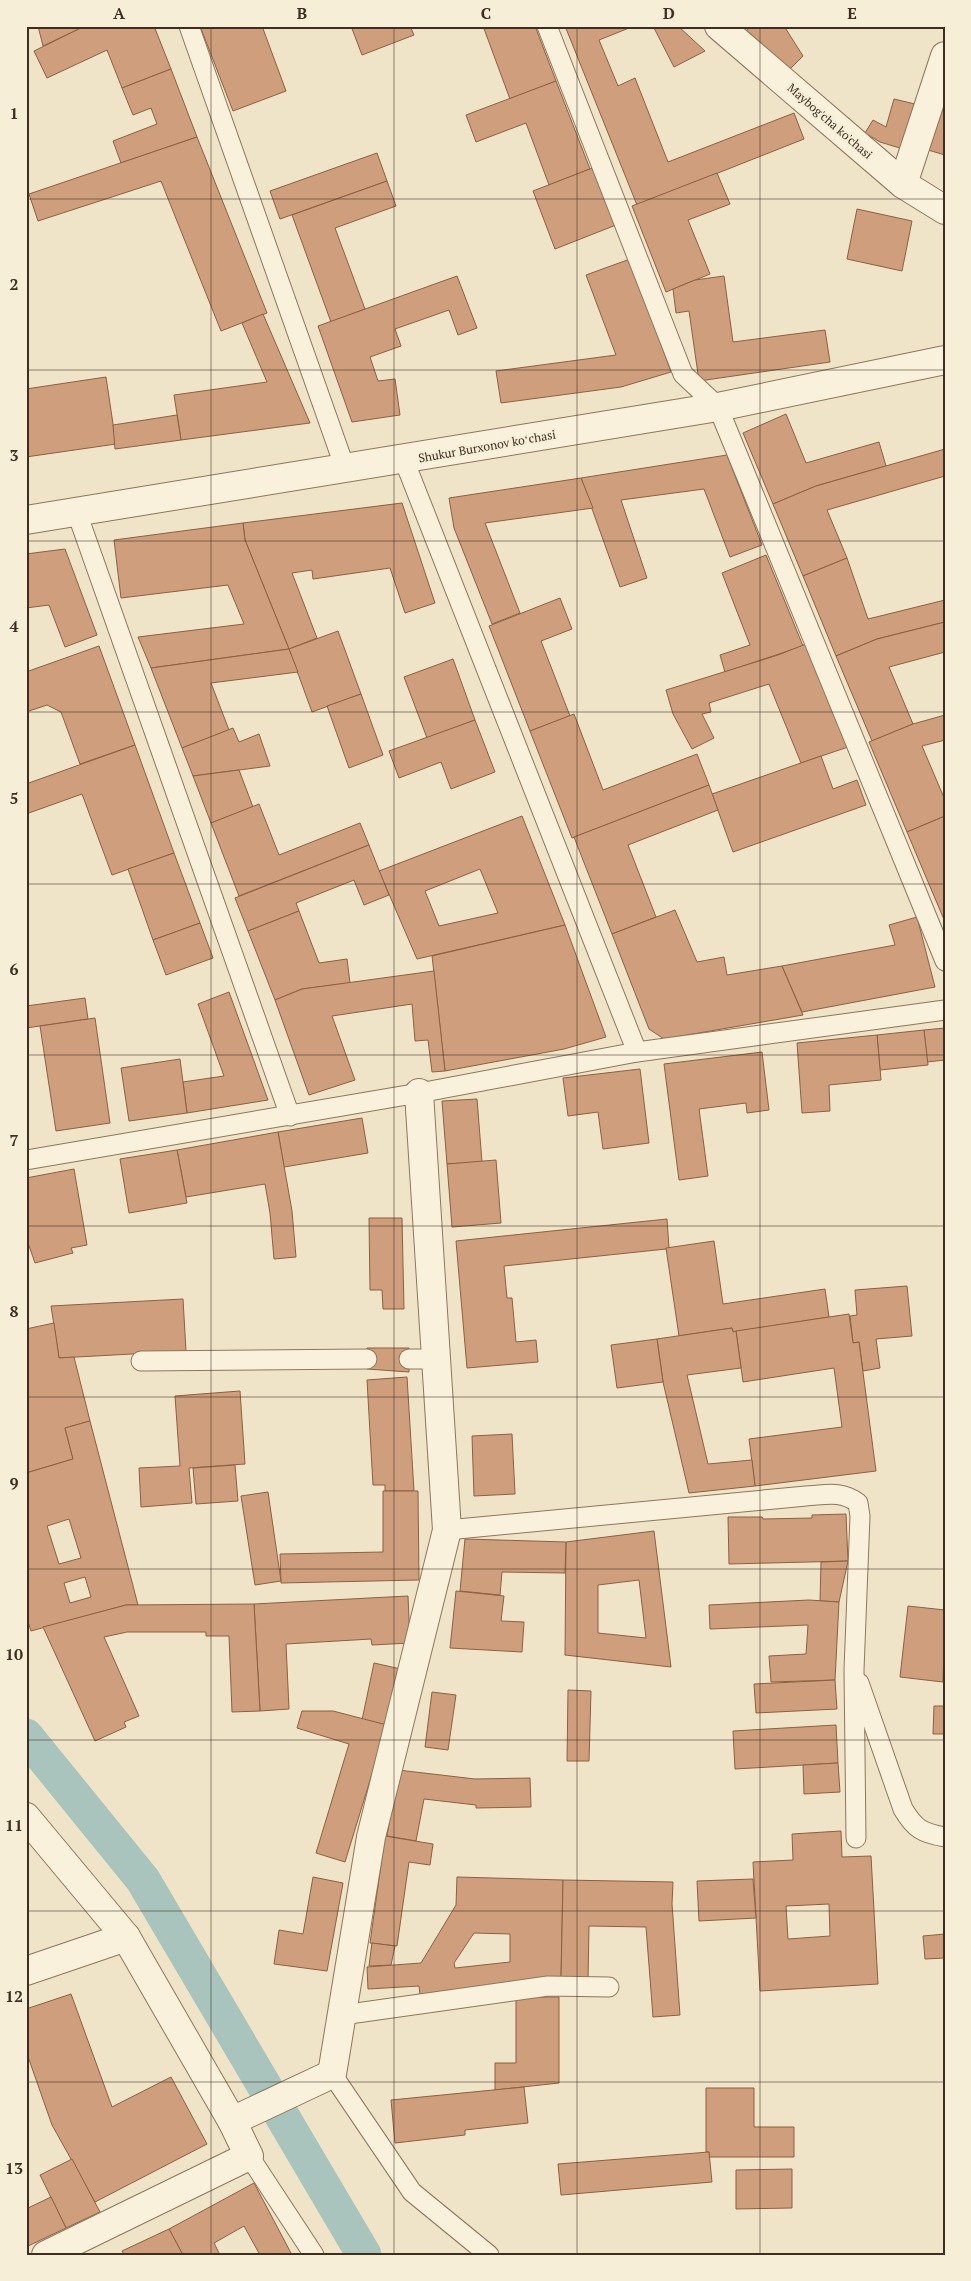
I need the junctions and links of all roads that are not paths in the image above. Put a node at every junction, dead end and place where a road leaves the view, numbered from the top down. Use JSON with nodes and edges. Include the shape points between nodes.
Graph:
{"nodes":[{"id":1,"x":190,"y":26,"type":"edge"},
{"id":2,"x":547,"y":26,"type":"edge"},
{"id":3,"x":720,"y":26,"type":"edge"},
{"id":4,"x":945,"y":56,"type":"edge"},
{"id":5,"x":903,"y":184,"type":"junction"},
{"id":6,"x":945,"y":210,"type":"edge"},
{"id":7,"x":945,"y":360,"type":"edge"},
{"id":8,"x":718,"y":407,"type":"junction"},
{"id":9,"x":404,"y":460,"type":"junction"},
{"id":10,"x":345,"y":468,"type":"junction"},
{"id":11,"x":78,"y":513,"type":"junction"},
{"id":12,"x":26,"y":520,"type":"edge"},
{"id":13,"x":945,"y":960,"type":"edge"},
{"id":14,"x":945,"y":1010,"type":"edge"},
{"id":15,"x":637,"y":1052,"type":"junction"},
{"id":16,"x":419,"y":1093,"type":"junction"},
{"id":17,"x":290,"y":1116,"type":"junction"},
{"id":18,"x":26,"y":1160,"type":"edge"},
{"id":19,"x":367,"y":1359,"type":"dead end"},
{"id":20,"x":409,"y":1359,"type":"dead end"},
{"id":21,"x":436,"y":1359,"type":"junction"},
{"id":22,"x":141,"y":1361,"type":"dead end"},
{"id":23,"x":447,"y":1530,"type":"junction"},
{"id":24,"x":854,"y":1670,"type":"junction"},
{"id":25,"x":26,"y":1816,"type":"edge"},
{"id":26,"x":945,"y":1837,"type":"edge"},
{"id":27,"x":856,"y":1838,"type":"dead end"},
{"id":28,"x":126,"y":1937,"type":"junction"},
{"id":29,"x":26,"y":1971,"type":"edge"},
{"id":30,"x":609,"y":1987,"type":"dead end"},
{"id":31,"x":342,"y":2015,"type":"junction"},
{"id":32,"x":332,"y":2074,"type":"junction"},
{"id":33,"x":240,"y":2117,"type":"junction"},
{"id":34,"x":249,"y":2156,"type":"junction"},
{"id":35,"x":46,"y":2255,"type":"edge"},
{"id":36,"x":314,"y":2255,"type":"edge"},
{"id":37,"x":489,"y":2255,"type":"edge"}],
"edges":[{"from":1,"to":10,"type":"lane"},
{"from":2,"to":8,"type":"lane","via":[[683,374]]},
{"from":3,"to":5,"type":"street","name":"Maybog'cha ko'chasi"},
{"from":4,"to":5,"type":"street"},
{"from":5,"to":6,"type":"street","name":"Maybog'cha ko'chasi"},
{"from":7,"to":8,"type":"street","name":"Shukur Burxonov koʻchasi"},
{"from":8,"to":9,"type":"street","name":"Shukur Burxonov koʻchasi"},
{"from":8,"to":13,"type":"lane"},
{"from":9,"to":10,"type":"street","name":"Shukur Burxonov koʻchasi"},
{"from":9,"to":15,"type":"lane"},
{"from":10,"to":11,"type":"street","name":"Shukur Burxonov koʻchasi"},
{"from":11,"to":12,"type":"street","name":"Shukur Burxonov koʻchasi"},
{"from":11,"to":17,"type":"lane"},
{"from":14,"to":15,"type":"lane"},
{"from":15,"to":16,"type":"lane"},
{"from":16,"to":17,"type":"lane"},
{"from":16,"to":21,"type":"street"},
{"from":17,"to":18,"type":"lane"},
{"from":19,"to":22,"type":"lane"},
{"from":20,"to":21,"type":"lane"},
{"from":21,"to":23,"type":"street"},
{"from":23,"to":24,"type":"lane","via":[[806,1496],[848,1496],[858,1503],[860,1516]]},
{"from":23,"to":31,"type":"street","via":[[372,1837]]},
{"from":24,"to":26,"type":"lane","via":[[911,1822],[925,1834]]},
{"from":24,"to":27,"type":"lane"},
{"from":25,"to":28,"type":"street"},
{"from":28,"to":29,"type":"street"},
{"from":28,"to":33,"type":"street"},
{"from":30,"to":31,"type":"lane","via":[[548,1986]]},
{"from":31,"to":32,"type":"street"},
{"from":32,"to":33,"type":"street"},
{"from":32,"to":37,"type":"lane","via":[[412,2192]]},
{"from":33,"to":34,"type":"street"},
{"from":34,"to":35,"type":"street"},
{"from":34,"to":36,"type":"lane"}]}
